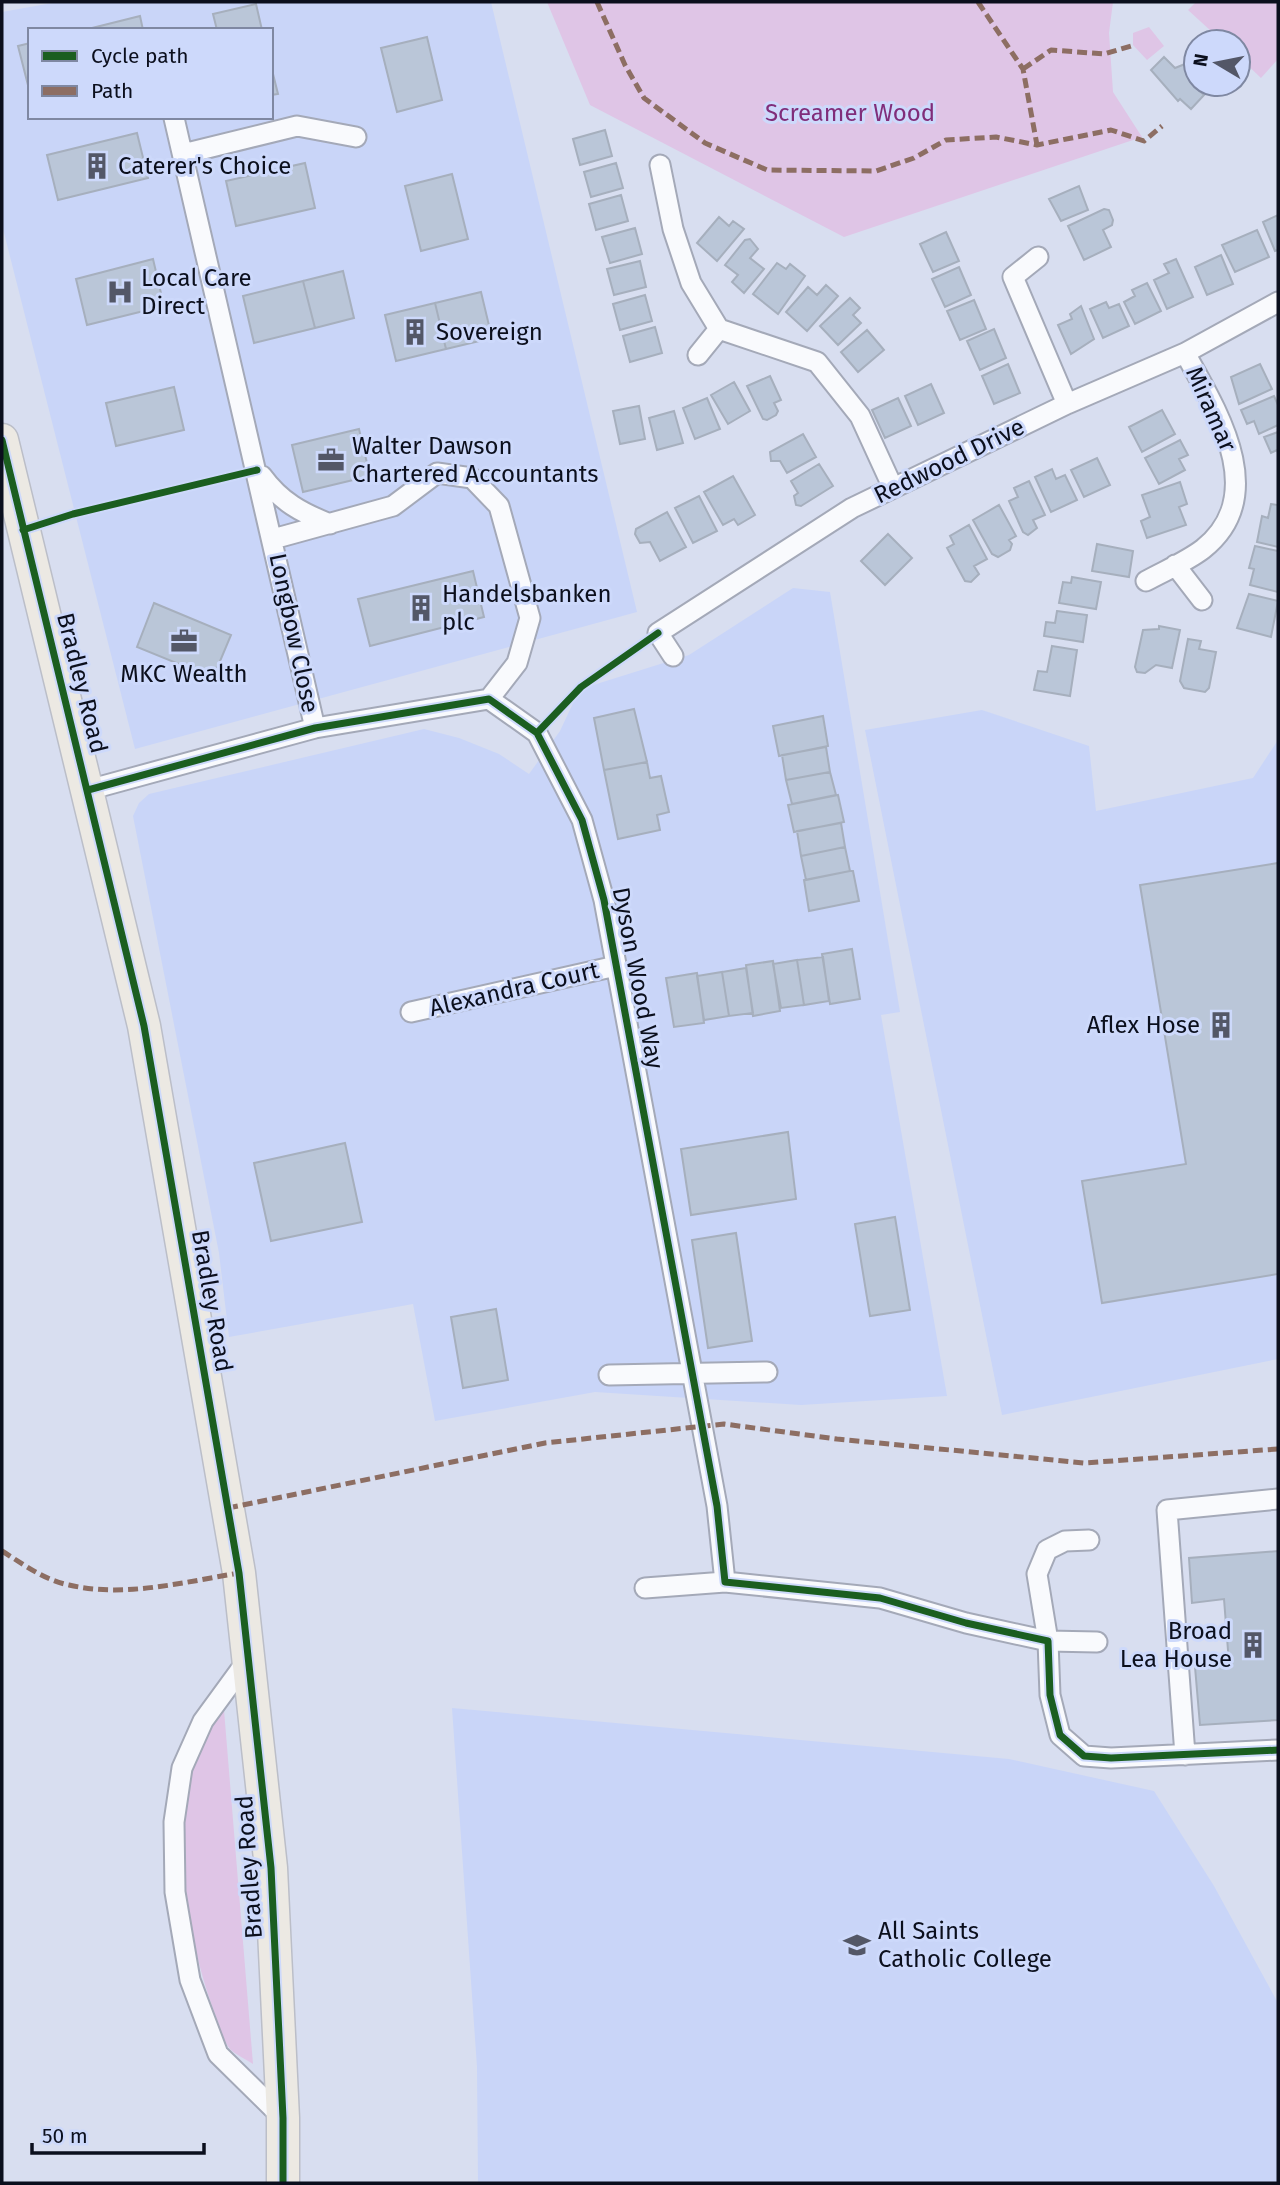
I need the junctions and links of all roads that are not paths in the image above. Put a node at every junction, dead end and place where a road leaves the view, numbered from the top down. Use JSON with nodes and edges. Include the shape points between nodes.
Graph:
{"nodes":[{"id":1,"x":174,"y":119,"type":"edge"},
{"id":2,"x":356,"y":137,"type":"dead end"},
{"id":3,"x":183,"y":154,"type":"junction"},
{"id":4,"x":660,"y":164,"type":"dead end"},
{"id":5,"x":1038,"y":257,"type":"dead end"},
{"id":6,"x":1278,"y":302,"type":"edge"},
{"id":7,"x":719,"y":329,"type":"junction"},
{"id":8,"x":1185,"y":353,"type":"junction"},
{"id":9,"x":698,"y":355,"type":"dead end"},
{"id":10,"x":1067,"y":404,"type":"junction"},
{"id":11,"x":2,"y":440,"type":"edge"},
{"id":12,"x":257,"y":470,"type":"junction"},
{"id":13,"x":893,"y":488,"type":"junction"},
{"id":14,"x":330,"y":524,"type":"junction"},
{"id":15,"x":274,"y":538,"type":"junction"},
{"id":16,"x":1175,"y":565,"type":"junction"},
{"id":17,"x":1146,"y":581,"type":"dead end"},
{"id":18,"x":1202,"y":600,"type":"dead end"},
{"id":19,"x":673,"y":656,"type":"dead end"},
{"id":20,"x":489,"y":699,"type":"junction"},
{"id":21,"x":315,"y":728,"type":"junction"},
{"id":22,"x":88,"y":790,"type":"junction"},
{"id":23,"x":616,"y":966,"type":"junction"},
{"id":24,"x":411,"y":1012,"type":"dead end"},
{"id":25,"x":767,"y":1372,"type":"dead end"},
{"id":26,"x":693,"y":1373,"type":"junction"},
{"id":27,"x":609,"y":1375,"type":"dead end"},
{"id":28,"x":1278,"y":1499,"type":"edge"},
{"id":29,"x":1088,"y":1540,"type":"dead end"},
{"id":30,"x":725,"y":1582,"type":"junction"},
{"id":31,"x":645,"y":1588,"type":"dead end"},
{"id":32,"x":1048,"y":1641,"type":"junction"},
{"id":33,"x":1097,"y":1642,"type":"dead end"},
{"id":34,"x":249,"y":1658,"type":"junction"},
{"id":35,"x":1278,"y":1750,"type":"edge"},
{"id":36,"x":1185,"y":1755,"type":"junction"},
{"id":37,"x":283,"y":2118,"type":"junction"},
{"id":38,"x":283,"y":2183,"type":"edge"}],
"edges":[{"from":1,"to":3,"type":"street","name":"Longbow Close"},
{"from":2,"to":3,"type":"street","via":[[297,126]]},
{"from":3,"to":12,"type":"street","name":"Longbow Close"},
{"from":4,"to":7,"type":"street","via":[[673,229],[691,283]]},
{"from":5,"to":10,"type":"street","via":[[1013,277]]},
{"from":6,"to":8,"type":"street","name":"Redwood Drive"},
{"from":7,"to":9,"type":"street"},
{"from":7,"to":13,"type":"street","via":[[817,362],[860,416]]},
{"from":8,"to":10,"type":"street","name":"Redwood Drive"},
{"from":8,"to":16,"type":"street","name":"Miramar","via":[[1215,407],[1236,474],[1234,502],[1223,524],[1204,548]]},
{"from":10,"to":13,"type":"street","name":"Redwood Drive"},
{"from":11,"to":22,"type":"main road","name":"Bradley Road"},
{"from":12,"to":14,"type":"street","name":"Longbow Close","via":[[274,494],[298,511]]},
{"from":12,"to":15,"type":"street","name":"Longbow Close"},
{"from":13,"to":19,"type":"street","name":"Redwood Drive","via":[[852,508],[658,633]]},
{"from":14,"to":15,"type":"street","name":"Longbow Close"},
{"from":14,"to":20,"type":"street","name":"Longbow Close","via":[[393,506],[437,473],[472,478],[499,506],[530,618],[517,663]]},
{"from":15,"to":21,"type":"street","name":"Longbow Close"},
{"from":16,"to":17,"type":"street","name":"Miramar"},
{"from":16,"to":18,"type":"street"},
{"from":20,"to":21,"type":"street"},
{"from":20,"to":23,"type":"street","name":"Dyson Wood Way","via":[[537,733],[582,820]]},
{"from":21,"to":22,"type":"street"},
{"from":22,"to":34,"type":"main road","name":"Bradley Road","via":[[144,1026],[228,1508]]},
{"from":23,"to":24,"type":"street","name":"Alexandra Court"},
{"from":23,"to":26,"type":"street","name":"Dyson Wood Way"},
{"from":25,"to":26,"type":"street"},
{"from":26,"to":27,"type":"street"},
{"from":26,"to":30,"type":"street","name":"Dyson Wood Way","via":[[717,1506]]},
{"from":28,"to":36,"type":"street","via":[[1167,1510]]},
{"from":29,"to":32,"type":"street","via":[[1065,1541],[1047,1550],[1037,1574]]},
{"from":30,"to":31,"type":"street"},
{"from":30,"to":32,"type":"street","via":[[880,1598]]},
{"from":32,"to":33,"type":"street"},
{"from":32,"to":36,"type":"street","via":[[1051,1695],[1060,1735],[1084,1756]]},
{"from":34,"to":37,"type":"main road","name":"Bradley Road","via":[[271,1868]]},
{"from":34,"to":37,"type":"street","via":[[203,1721],[182,1768],[174,1822],[175,1892],[190,1980],[218,2054]]},
{"from":35,"to":36,"type":"street"},
{"from":37,"to":38,"type":"main road","name":"Bradley Road"}]}
